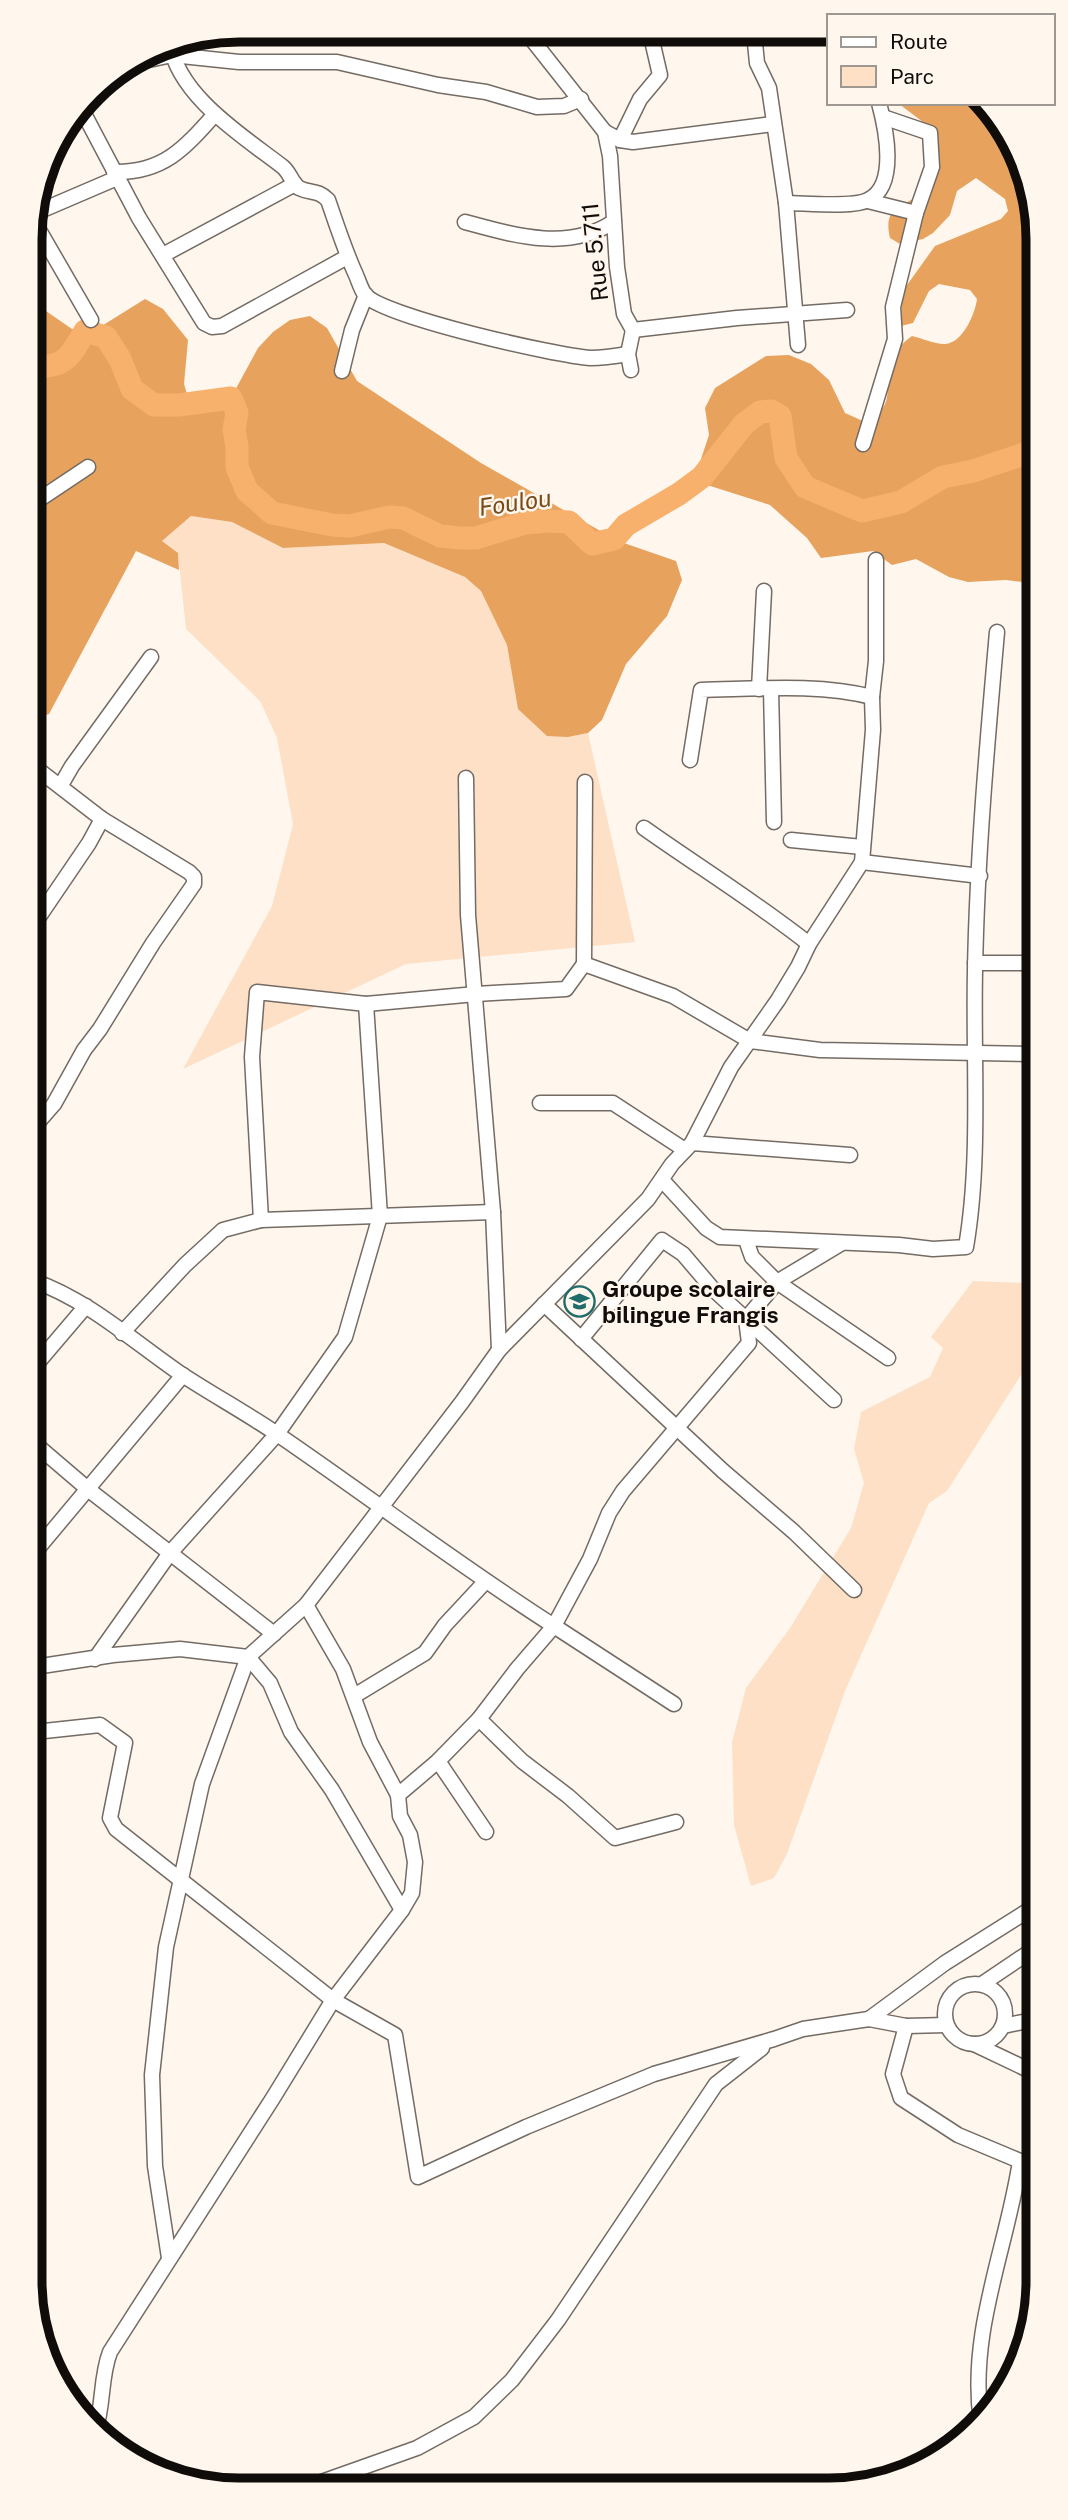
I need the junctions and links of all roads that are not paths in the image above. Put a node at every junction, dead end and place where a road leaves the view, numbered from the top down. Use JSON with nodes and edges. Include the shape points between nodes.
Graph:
{"nodes":[{"id":1,"x":534,"y":42,"type":"edge"},
{"id":2,"x":652,"y":42,"type":"edge"},
{"id":3,"x":755,"y":42,"type":"edge"},
{"id":4,"x":181,"y":51,"type":"edge"},
{"id":5,"x":173,"y":53,"type":"edge"},
{"id":6,"x":581,"y":99,"type":"junction"},
{"id":7,"x":881,"y":110,"type":"edge"},
{"id":8,"x":215,"y":114,"type":"junction"},
{"id":9,"x":85,"y":117,"type":"edge"},
{"id":10,"x":773,"y":124,"type":"junction"},
{"id":11,"x":605,"y":132,"type":"junction"},
{"id":12,"x":620,"y":139,"type":"junction"},
{"id":13,"x":116,"y":175,"type":"junction"},
{"id":14,"x":295,"y":184,"type":"junction"},
{"id":15,"x":868,"y":201,"type":"junction"},
{"id":16,"x":786,"y":203,"type":"junction"},
{"id":17,"x":45,"y":210,"type":"edge"},
{"id":18,"x":916,"y":213,"type":"junction"},
{"id":19,"x":465,"y":222,"type":"dead end"},
{"id":20,"x":613,"y":222,"type":"junction"},
{"id":21,"x":42,"y":232,"type":"edge"},
{"id":22,"x":163,"y":256,"type":"junction"},
{"id":23,"x":347,"y":257,"type":"junction"},
{"id":24,"x":366,"y":295,"type":"junction"},
{"id":25,"x":847,"y":310,"type":"dead end"},
{"id":26,"x":796,"y":313,"type":"junction"},
{"id":27,"x":91,"y":320,"type":"dead end"},
{"id":28,"x":633,"y":330,"type":"junction"},
{"id":29,"x":798,"y":345,"type":"dead end"},
{"id":30,"x":628,"y":354,"type":"junction"},
{"id":31,"x":631,"y":370,"type":"dead end"},
{"id":32,"x":342,"y":371,"type":"dead end"},
{"id":33,"x":863,"y":444,"type":"dead end"},
{"id":34,"x":88,"y":467,"type":"dead end"},
{"id":35,"x":42,"y":498,"type":"edge"},
{"id":36,"x":876,"y":560,"type":"dead end"},
{"id":37,"x":764,"y":591,"type":"dead end"},
{"id":38,"x":997,"y":632,"type":"dead end"},
{"id":39,"x":152,"y":657,"type":"dead end"},
{"id":40,"x":765,"y":689,"type":"junction"},
{"id":41,"x":872,"y":697,"type":"junction"},
{"id":42,"x":691,"y":760,"type":"dead end"},
{"id":43,"x":42,"y":772,"type":"edge"},
{"id":44,"x":466,"y":778,"type":"dead end"},
{"id":45,"x":585,"y":782,"type":"dead end"},
{"id":46,"x":61,"y":785,"type":"junction"},
{"id":47,"x":102,"y":819,"type":"junction"},
{"id":48,"x":774,"y":822,"type":"dead end"},
{"id":49,"x":644,"y":828,"type":"dead end"},
{"id":50,"x":791,"y":840,"type":"dead end"},
{"id":51,"x":862,"y":847,"type":"junction"},
{"id":52,"x":862,"y":862,"type":"junction"},
{"id":53,"x":980,"y":876,"type":"junction"},
{"id":54,"x":42,"y":911,"type":"edge"},
{"id":55,"x":809,"y":944,"type":"junction"},
{"id":56,"x":1026,"y":962,"type":"edge"},
{"id":57,"x":975,"y":963,"type":"junction"},
{"id":58,"x":584,"y":964,"type":"junction"},
{"id":59,"x":476,"y":994,"type":"junction"},
{"id":60,"x":366,"y":1004,"type":"junction"},
{"id":61,"x":750,"y":1041,"type":"junction"},
{"id":62,"x":973,"y":1053,"type":"junction"},
{"id":63,"x":1026,"y":1054,"type":"edge"},
{"id":64,"x":540,"y":1103,"type":"dead end"},
{"id":65,"x":42,"y":1118,"type":"edge"},
{"id":66,"x":688,"y":1147,"type":"junction"},
{"id":67,"x":850,"y":1155,"type":"dead end"},
{"id":68,"x":662,"y":1180,"type":"junction"},
{"id":69,"x":493,"y":1212,"type":"junction"},
{"id":70,"x":380,"y":1216,"type":"junction"},
{"id":71,"x":261,"y":1220,"type":"junction"},
{"id":72,"x":746,"y":1240,"type":"junction"},
{"id":73,"x":842,"y":1243,"type":"junction"},
{"id":74,"x":777,"y":1282,"type":"junction"},
{"id":75,"x":42,"y":1284,"type":"edge"},
{"id":76,"x":544,"y":1304,"type":"junction"},
{"id":77,"x":86,"y":1306,"type":"junction"},
{"id":78,"x":746,"y":1319,"type":"junction"},
{"id":79,"x":122,"y":1333,"type":"junction"},
{"id":80,"x":581,"y":1339,"type":"junction"},
{"id":81,"x":499,"y":1350,"type":"junction"},
{"id":82,"x":42,"y":1358,"type":"edge"},
{"id":83,"x":888,"y":1358,"type":"dead end"},
{"id":84,"x":183,"y":1375,"type":"junction"},
{"id":85,"x":834,"y":1400,"type":"dead end"},
{"id":86,"x":677,"y":1429,"type":"junction"},
{"id":87,"x":277,"y":1434,"type":"junction"},
{"id":88,"x":42,"y":1450,"type":"edge"},
{"id":89,"x":89,"y":1490,"type":"junction"},
{"id":90,"x":381,"y":1506,"type":"junction"},
{"id":91,"x":42,"y":1544,"type":"edge"},
{"id":92,"x":170,"y":1553,"type":"junction"},
{"id":93,"x":485,"y":1582,"type":"junction"},
{"id":94,"x":854,"y":1590,"type":"dead end"},
{"id":95,"x":306,"y":1605,"type":"junction"},
{"id":96,"x":554,"y":1626,"type":"junction"},
{"id":97,"x":274,"y":1634,"type":"junction"},
{"id":98,"x":248,"y":1657,"type":"junction"},
{"id":99,"x":95,"y":1659,"type":"junction"},
{"id":100,"x":42,"y":1666,"type":"edge"},
{"id":101,"x":354,"y":1696,"type":"junction"},
{"id":102,"x":674,"y":1704,"type":"dead end"},
{"id":103,"x":478,"y":1719,"type":"junction"},
{"id":104,"x":42,"y":1731,"type":"edge"},
{"id":105,"x":438,"y":1761,"type":"junction"},
{"id":106,"x":398,"y":1794,"type":"junction"},
{"id":107,"x":676,"y":1822,"type":"dead end"},
{"id":108,"x":486,"y":1832,"type":"dead end"},
{"id":109,"x":180,"y":1880,"type":"junction"},
{"id":110,"x":402,"y":1910,"type":"junction"},
{"id":111,"x":1026,"y":1913,"type":"edge"},
{"id":112,"x":1026,"y":1954,"type":"edge"},
{"id":113,"x":982,"y":1984,"type":"junction"},
{"id":114,"x":332,"y":2000,"type":"junction"},
{"id":115,"x":869,"y":2020,"type":"junction"},
{"id":116,"x":1026,"y":2021,"type":"edge"},
{"id":117,"x":946,"y":2025,"type":"junction"},
{"id":118,"x":905,"y":2026,"type":"junction"},
{"id":119,"x":1003,"y":2026,"type":"junction"},
{"id":120,"x":774,"y":2039,"type":"junction"},
{"id":121,"x":974,"y":2044,"type":"junction"},
{"id":122,"x":1026,"y":2069,"type":"edge"},
{"id":123,"x":169,"y":2258,"type":"junction"},
{"id":124,"x":980,"y":2408,"type":"edge"},
{"id":125,"x":99,"y":2419,"type":"edge"},
{"id":126,"x":333,"y":2478,"type":"edge"}],
"edges":[{"from":1,"to":6,"type":"street","name":"Rue 5.711"},
{"from":2,"to":12,"type":"street","via":[[660,75],[640,99]]},
{"from":3,"to":10,"type":"street","via":[[757,63],[769,88]]},
{"from":4,"to":6,"type":"street","via":[[239,62],[337,62],[537,107],[564,106]]},
{"from":5,"to":8,"type":"street","via":[[184,80]]},
{"from":6,"to":11,"type":"street","name":"Rue 5.711"},
{"from":7,"to":15,"type":"street","via":[[887,175],[882,189]]},
{"from":7,"to":18,"type":"street","via":[[930,133],[932,167]]},
{"from":8,"to":13,"type":"street","via":[[164,161]]},
{"from":8,"to":14,"type":"street","via":[[285,169]]},
{"from":9,"to":13,"type":"street"},
{"from":10,"to":12,"type":"street","via":[[633,142]]},
{"from":10,"to":16,"type":"street"},
{"from":11,"to":12,"type":"street"},
{"from":11,"to":20,"type":"street","name":"Rue 5.711"},
{"from":13,"to":17,"type":"street"},
{"from":13,"to":22,"type":"street"},
{"from":14,"to":22,"type":"street"},
{"from":14,"to":23,"type":"street","via":[[328,200]]},
{"from":15,"to":16,"type":"street"},
{"from":15,"to":18,"type":"street"},
{"from":16,"to":26,"type":"street"},
{"from":18,"to":33,"type":"street","via":[[893,307],[895,339]]},
{"from":19,"to":20,"type":"street","via":[[559,239],[590,233]]},
{"from":20,"to":28,"type":"street","name":"Rue 5.711","via":[[624,314]]},
{"from":21,"to":27,"type":"street"},
{"from":22,"to":23,"type":"street","via":[[194,309],[212,327],[222,326]]},
{"from":23,"to":24,"type":"street"},
{"from":24,"to":30,"type":"street","via":[[393,311],[537,349],[592,358]]},
{"from":24,"to":32,"type":"street"},
{"from":25,"to":26,"type":"street"},
{"from":26,"to":28,"type":"street"},
{"from":26,"to":29,"type":"street"},
{"from":28,"to":30,"type":"street"},
{"from":30,"to":31,"type":"street"},
{"from":34,"to":35,"type":"street"},
{"from":36,"to":41,"type":"street"},
{"from":37,"to":40,"type":"street"},
{"from":38,"to":53,"type":"street"},
{"from":39,"to":46,"type":"street"},
{"from":40,"to":41,"type":"street","via":[[851,691]]},
{"from":40,"to":42,"type":"street","via":[[701,690]]},
{"from":40,"to":48,"type":"street"},
{"from":41,"to":51,"type":"street"},
{"from":43,"to":46,"type":"street"},
{"from":44,"to":59,"type":"street","via":[[468,915]]},
{"from":45,"to":58,"type":"street"},
{"from":46,"to":47,"type":"street"},
{"from":47,"to":54,"type":"street"},
{"from":47,"to":65,"type":"street","via":[[190,872],[194,884]]},
{"from":49,"to":55,"type":"street"},
{"from":50,"to":51,"type":"street"},
{"from":51,"to":52,"type":"street"},
{"from":52,"to":53,"type":"street"},
{"from":52,"to":55,"type":"street"},
{"from":53,"to":57,"type":"street"},
{"from":55,"to":61,"type":"street"},
{"from":56,"to":57,"type":"street"},
{"from":57,"to":62,"type":"street"},
{"from":58,"to":59,"type":"street","via":[[566,989]]},
{"from":58,"to":61,"type":"street","via":[[673,996]]},
{"from":59,"to":60,"type":"street"},
{"from":59,"to":69,"type":"street"},
{"from":60,"to":70,"type":"street"},
{"from":60,"to":71,"type":"street","via":[[257,992],[252,1057]]},
{"from":61,"to":62,"type":"street","via":[[820,1051]]},
{"from":61,"to":66,"type":"street"},
{"from":62,"to":63,"type":"street"},
{"from":62,"to":73,"type":"street","via":[[975,1145],[966,1247]]},
{"from":64,"to":66,"type":"street","via":[[613,1102]]},
{"from":66,"to":67,"type":"street"},
{"from":66,"to":68,"type":"street"},
{"from":68,"to":72,"type":"street","via":[[706,1228],[720,1237]]},
{"from":68,"to":76,"type":"street"},
{"from":69,"to":70,"type":"street"},
{"from":69,"to":81,"type":"street"},
{"from":70,"to":71,"type":"street"},
{"from":70,"to":87,"type":"street","via":[[345,1336]]},
{"from":71,"to":79,"type":"street","via":[[223,1230]]},
{"from":72,"to":73,"type":"street"},
{"from":72,"to":74,"type":"street","via":[[752,1257]]},
{"from":73,"to":74,"type":"street"},
{"from":74,"to":78,"type":"street"},
{"from":74,"to":83,"type":"street"},
{"from":75,"to":77,"type":"street"},
{"from":76,"to":80,"type":"street"},
{"from":76,"to":81,"type":"street"},
{"from":77,"to":79,"type":"street"},
{"from":77,"to":82,"type":"street"},
{"from":78,"to":80,"type":"street","via":[[663,1240]]},
{"from":78,"to":85,"type":"street"},
{"from":78,"to":86,"type":"street","via":[[749,1343]]},
{"from":79,"to":84,"type":"street"},
{"from":80,"to":86,"type":"street"},
{"from":81,"to":90,"type":"street"},
{"from":84,"to":87,"type":"street"},
{"from":84,"to":89,"type":"street"},
{"from":86,"to":94,"type":"street"},
{"from":86,"to":96,"type":"street","via":[[609,1513]]},
{"from":87,"to":90,"type":"street"},
{"from":87,"to":92,"type":"street"},
{"from":88,"to":89,"type":"street"},
{"from":89,"to":91,"type":"street"},
{"from":89,"to":92,"type":"street"},
{"from":90,"to":93,"type":"street"},
{"from":90,"to":95,"type":"street"},
{"from":92,"to":97,"type":"street"},
{"from":92,"to":99,"type":"street"},
{"from":93,"to":96,"type":"street"},
{"from":93,"to":101,"type":"street","via":[[425,1653]]},
{"from":95,"to":97,"type":"street"},
{"from":95,"to":101,"type":"street"},
{"from":96,"to":102,"type":"street"},
{"from":96,"to":103,"type":"street"},
{"from":97,"to":98,"type":"street"},
{"from":98,"to":99,"type":"street","via":[[180,1649]]},
{"from":98,"to":109,"type":"street","via":[[202,1784]]},
{"from":98,"to":110,"type":"street","via":[[270,1684],[291,1732],[332,1790]]},
{"from":99,"to":100,"type":"street"},
{"from":101,"to":106,"type":"street","via":[[370,1742]]},
{"from":103,"to":105,"type":"street"},
{"from":103,"to":107,"type":"street","via":[[615,1838]]},
{"from":104,"to":109,"type":"street","via":[[100,1726],[125,1743],[110,1818],[116,1829]]},
{"from":105,"to":106,"type":"street"},
{"from":105,"to":108,"type":"street"},
{"from":106,"to":110,"type":"street","via":[[415,1862],[412,1893]]},
{"from":109,"to":114,"type":"street"},
{"from":109,"to":123,"type":"street","via":[[166,1947],[152,2075],[155,2166]]},
{"from":110,"to":114,"type":"street"},
{"from":111,"to":115,"type":"street"},
{"from":112,"to":113,"type":"street"},
{"from":113,"to":117,"type":"street","via":[[961,1987],[952,1994],[946,2003]]},
{"from":113,"to":119,"type":"street","via":[[1002,2000]]},
{"from":114,"to":120,"type":"street","via":[[395,2035],[418,2177],[654,2074]]},
{"from":114,"to":123,"type":"street"},
{"from":115,"to":118,"type":"street"},
{"from":115,"to":120,"type":"street","via":[[803,2029]]},
{"from":116,"to":119,"type":"street"},
{"from":117,"to":118,"type":"street"},
{"from":117,"to":121,"type":"street","via":[[962,2042]]},
{"from":118,"to":124,"type":"street","via":[[893,2074],[901,2098],[958,2136],[1020,2161],[979,2350]]},
{"from":119,"to":121,"type":"street","via":[[991,2039]]},
{"from":120,"to":126,"type":"street","via":[[716,2084],[558,2320],[512,2380],[474,2417],[417,2448]]},
{"from":121,"to":122,"type":"street"},
{"from":123,"to":125,"type":"street","via":[[110,2352],[103,2370]]}]}
